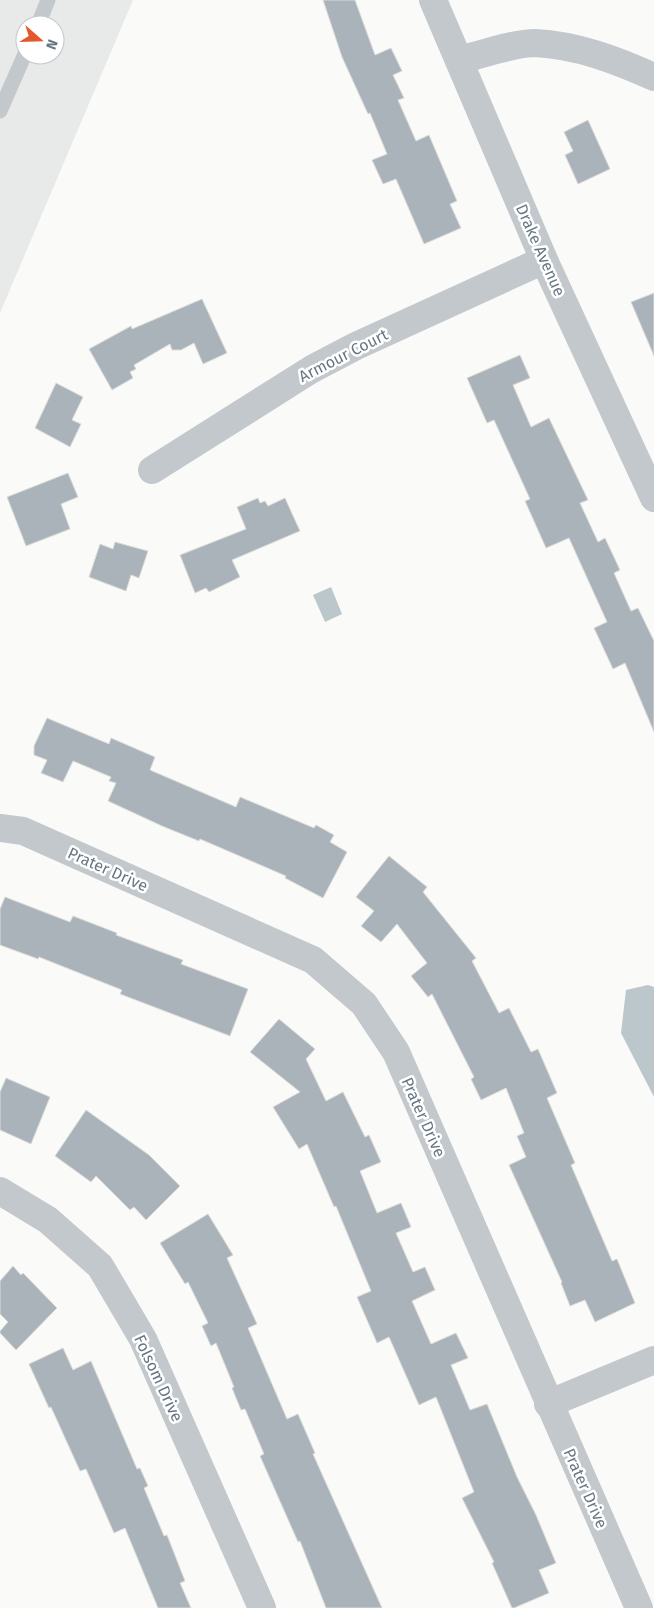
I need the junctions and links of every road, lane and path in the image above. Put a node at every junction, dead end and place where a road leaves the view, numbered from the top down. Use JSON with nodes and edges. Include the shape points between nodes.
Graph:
{"nodes":[{"id":1,"x":48,"y":0,"type":"edge"},
{"id":2,"x":433,"y":0,"type":"edge"},
{"id":3,"x":42,"y":15,"type":"edge"},
{"id":4,"x":459,"y":60,"type":"junction"},
{"id":5,"x":20,"y":65,"type":"edge"},
{"id":6,"x":654,"y":77,"type":"edge"},
{"id":7,"x":0,"y":111,"type":"edge"},
{"id":8,"x":544,"y":260,"type":"junction"},
{"id":9,"x":152,"y":470,"type":"dead end"},
{"id":10,"x":651,"y":483,"type":"edge"},
{"id":11,"x":0,"y":828,"type":"edge"},
{"id":12,"x":0,"y":1191,"type":"edge"},
{"id":13,"x":654,"y":1360,"type":"edge"},
{"id":14,"x":548,"y":1404,"type":"junction"},
{"id":15,"x":262,"y":1608,"type":"edge"},
{"id":16,"x":639,"y":1608,"type":"edge"}],
"edges":[{"from":1,"to":3,"type":"lane"},
{"from":2,"to":4,"type":"street","name":"Drake Avenue"},
{"from":4,"to":6,"type":"street","via":[[534,43],[588,52]]},
{"from":4,"to":8,"type":"street","name":"Drake Avenue"},
{"from":5,"to":7,"type":"lane"},
{"from":8,"to":9,"type":"street","name":"Armour Court","via":[[312,369]]},
{"from":8,"to":10,"type":"street","name":"Drake Avenue"},
{"from":11,"to":14,"type":"street","name":"Prater Drive","via":[[23,831],[313,960],[364,1004],[396,1052]]},
{"from":12,"to":15,"type":"street","name":"Folsom Drive","via":[[48,1220],[100,1266],[142,1339]]},
{"from":13,"to":14,"type":"street"},
{"from":14,"to":16,"type":"street","name":"Prater Drive"}]}
